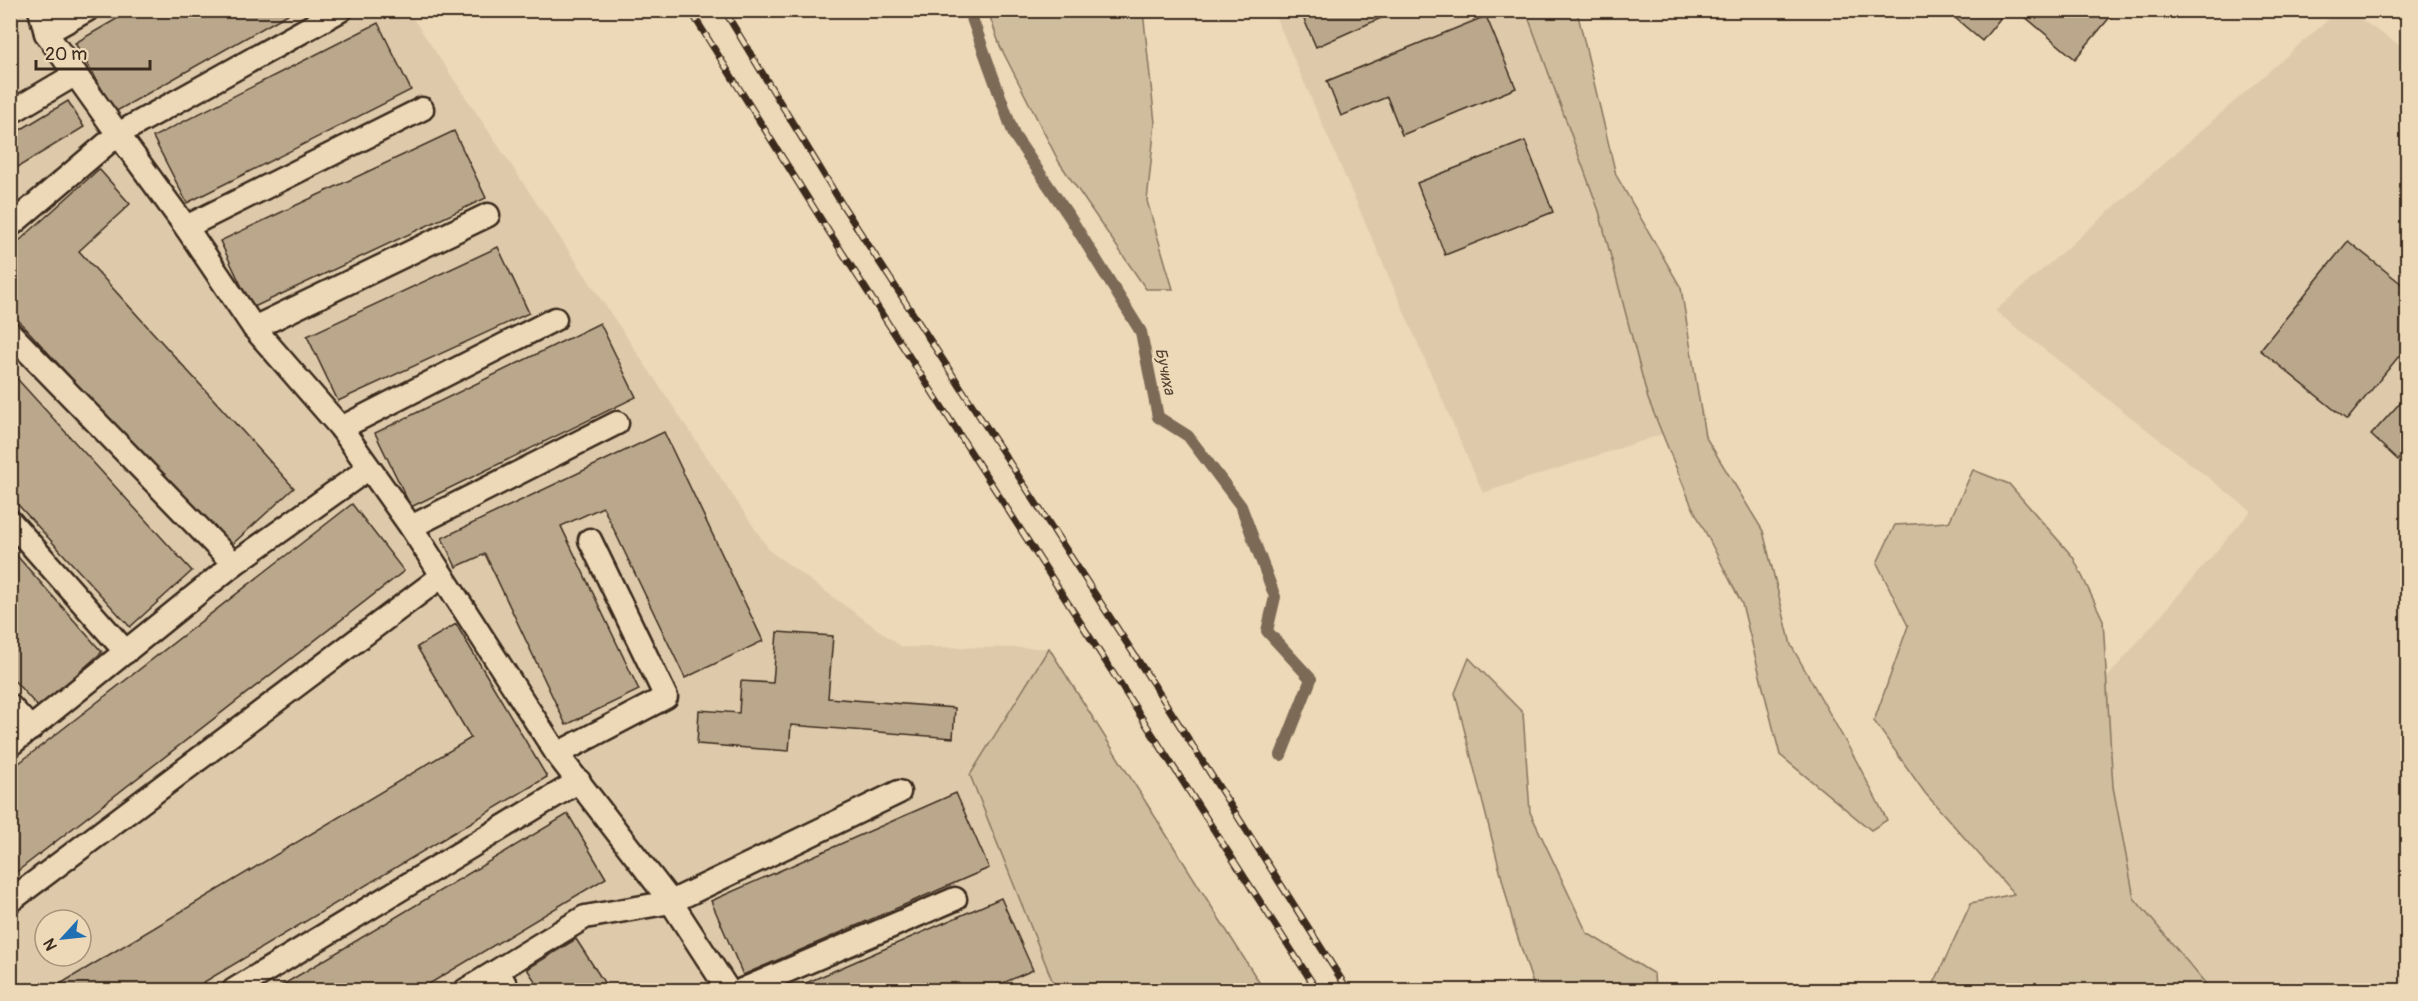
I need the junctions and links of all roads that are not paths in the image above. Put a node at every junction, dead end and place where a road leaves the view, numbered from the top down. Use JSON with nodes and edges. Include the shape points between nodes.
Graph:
{"nodes":[{"id":1,"x":40,"y":10,"type":"edge"},
{"id":2,"x":87,"y":10,"type":"edge"},
{"id":3,"x":341,"y":10,"type":"edge"},
{"id":4,"x":46,"y":33,"type":"junction"},
{"id":5,"x":76,"y":74,"type":"junction"},
{"id":6,"x":422,"y":109,"type":"dead end"},
{"id":7,"x":10,"y":114,"type":"edge"},
{"id":8,"x":118,"y":134,"type":"junction"},
{"id":9,"x":488,"y":215,"type":"dead end"},
{"id":10,"x":10,"y":226,"type":"edge"},
{"id":11,"x":186,"y":227,"type":"junction"},
{"id":12,"x":555,"y":319,"type":"dead end"},
{"id":13,"x":254,"y":328,"type":"junction"},
{"id":14,"x":10,"y":333,"type":"edge"},
{"id":15,"x":617,"y":423,"type":"dead end"},
{"id":16,"x":341,"y":428,"type":"junction"},
{"id":17,"x":369,"y":468,"type":"junction"},
{"id":18,"x":10,"y":521,"type":"edge"},
{"id":19,"x":411,"y":527,"type":"junction"},
{"id":20,"x":590,"y":540,"type":"dead end"},
{"id":21,"x":234,"y":564,"type":"junction"},
{"id":22,"x":442,"y":576,"type":"junction"},
{"id":23,"x":126,"y":652,"type":"junction"},
{"id":24,"x":10,"y":706,"type":"edge"},
{"id":25,"x":31,"y":729,"type":"junction"},
{"id":26,"x":10,"y":746,"type":"edge"},
{"id":27,"x":557,"y":754,"type":"junction"},
{"id":28,"x":579,"y":781,"type":"junction"},
{"id":29,"x":899,"y":792,"type":"dead end"},
{"id":30,"x":955,"y":899,"type":"dead end"},
{"id":31,"x":10,"y":901,"type":"edge"},
{"id":32,"x":671,"y":902,"type":"junction"},
{"id":33,"x":503,"y":981,"type":"edge"},
{"id":34,"x":234,"y":990,"type":"edge"},
{"id":35,"x":466,"y":990,"type":"edge"},
{"id":36,"x":728,"y":990,"type":"edge"},
{"id":37,"x":742,"y":990,"type":"edge"}],
"edges":[{"from":1,"to":4,"type":"lane"},
{"from":2,"to":4,"type":"lane"},
{"from":3,"to":8,"type":"lane"},
{"from":4,"to":5,"type":"lane"},
{"from":5,"to":7,"type":"lane"},
{"from":5,"to":8,"type":"lane"},
{"from":6,"to":11,"type":"lane"},
{"from":8,"to":10,"type":"lane"},
{"from":8,"to":11,"type":"lane"},
{"from":9,"to":13,"type":"lane"},
{"from":11,"to":13,"type":"lane"},
{"from":12,"to":16,"type":"lane"},
{"from":13,"to":16,"type":"lane"},
{"from":14,"to":21,"type":"lane"},
{"from":15,"to":19,"type":"lane"},
{"from":16,"to":17,"type":"lane"},
{"from":17,"to":19,"type":"lane"},
{"from":17,"to":21,"type":"lane"},
{"from":18,"to":23,"type":"lane"},
{"from":19,"to":22,"type":"lane"},
{"from":20,"to":27,"type":"lane","via":[[666,697]]},
{"from":21,"to":23,"type":"lane"},
{"from":22,"to":27,"type":"lane"},
{"from":22,"to":31,"type":"lane"},
{"from":23,"to":25,"type":"lane"},
{"from":24,"to":25,"type":"lane"},
{"from":25,"to":26,"type":"lane"},
{"from":27,"to":28,"type":"lane"},
{"from":28,"to":32,"type":"lane"},
{"from":28,"to":34,"type":"lane"},
{"from":29,"to":32,"type":"lane"},
{"from":30,"to":37,"type":"lane"},
{"from":32,"to":33,"type":"lane","via":[[585,917]]},
{"from":32,"to":36,"type":"lane"},
{"from":33,"to":35,"type":"lane"}]}
